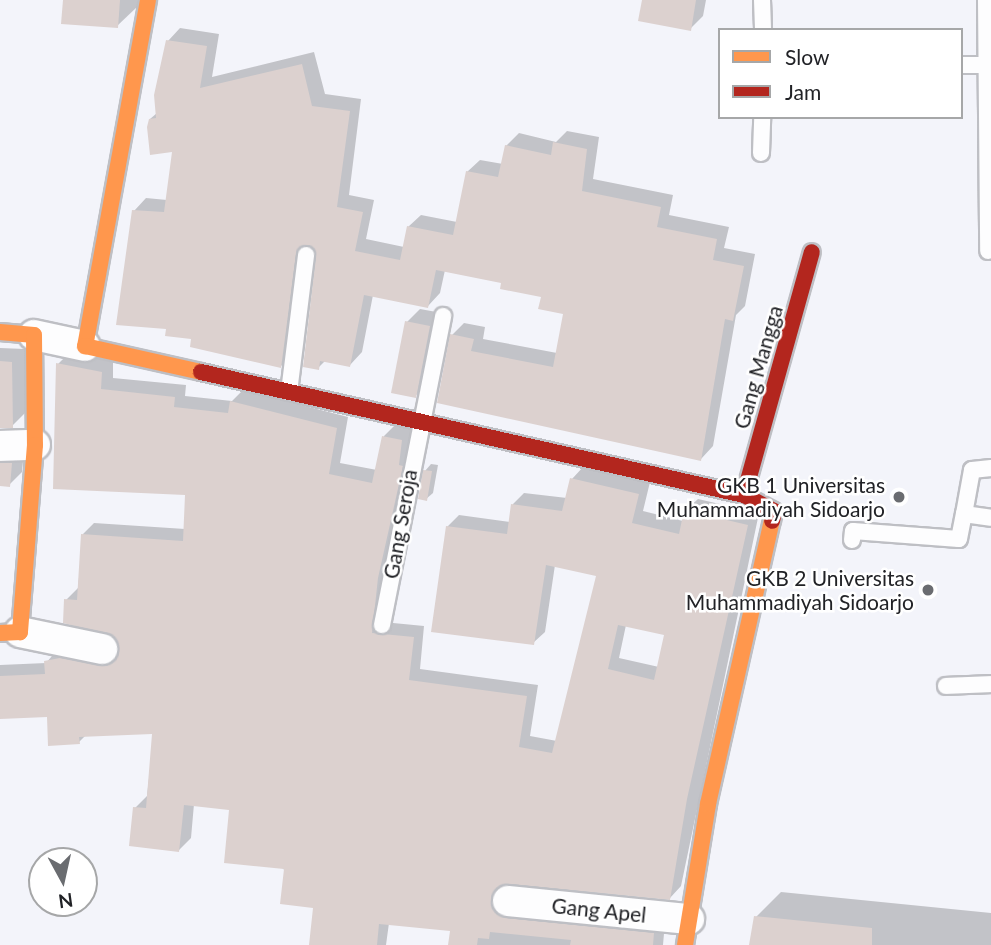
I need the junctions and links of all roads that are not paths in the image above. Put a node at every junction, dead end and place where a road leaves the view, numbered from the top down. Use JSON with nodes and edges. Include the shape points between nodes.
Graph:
{"nodes":[{"id":1,"x":148,"y":0,"type":"edge"},
{"id":2,"x":762,"y":0,"type":"edge"},
{"id":3,"x":986,"y":0,"type":"edge"},
{"id":4,"x":763,"y":28,"type":"edge"},
{"id":5,"x":963,"y":65,"type":"edge"},
{"id":6,"x":989,"y":65,"type":"edge"},
{"id":7,"x":762,"y":119,"type":"edge"},
{"id":8,"x":761,"y":153,"type":"dead end"},
{"id":9,"x":988,"y":251,"type":"dead end"},
{"id":10,"x":812,"y":252,"type":"dead end"},
{"id":11,"x":306,"y":255,"type":"dead end"},
{"id":12,"x":443,"y":316,"type":"dead end"},
{"id":13,"x":0,"y":332,"type":"edge"},
{"id":14,"x":34,"y":335,"type":"junction"},
{"id":15,"x":85,"y":346,"type":"junction"},
{"id":16,"x":289,"y":392,"type":"junction"},
{"id":17,"x":418,"y":424,"type":"junction"},
{"id":18,"x":35,"y":445,"type":"junction"},
{"id":19,"x":0,"y":446,"type":"edge"},
{"id":20,"x":991,"y":468,"type":"edge"},
{"id":21,"x":744,"y":495,"type":"junction"},
{"id":22,"x":964,"y":514,"type":"junction"},
{"id":23,"x":991,"y":518,"type":"edge"},
{"id":24,"x":852,"y":540,"type":"dead end"},
{"id":25,"x":382,"y":625,"type":"dead end"},
{"id":26,"x":10,"y":633,"type":"edge"},
{"id":27,"x":102,"y":649,"type":"dead end"},
{"id":28,"x":991,"y":684,"type":"edge"},
{"id":29,"x":946,"y":687,"type":"dead end"},
{"id":30,"x":508,"y":901,"type":"dead end"},
{"id":31,"x":687,"y":932,"type":"edge"}],
"edges":[{"from":1,"to":15,"type":"street"},
{"from":2,"to":4,"type":"lane"},
{"from":3,"to":6,"type":"lane"},
{"from":5,"to":6,"type":"lane"},
{"from":6,"to":9,"type":"lane"},
{"from":7,"to":8,"type":"lane"},
{"from":10,"to":21,"type":"street","name":"Gang Mangga"},
{"from":11,"to":16,"type":"lane"},
{"from":12,"to":17,"type":"lane","name":"Gang Seroja"},
{"from":13,"to":14,"type":"street"},
{"from":14,"to":15,"type":"street"},
{"from":14,"to":18,"type":"street"},
{"from":15,"to":16,"type":"street"},
{"from":16,"to":17,"type":"street"},
{"from":17,"to":21,"type":"street"},
{"from":17,"to":25,"type":"lane","name":"Gang Seroja"},
{"from":18,"to":19,"type":"street"},
{"from":18,"to":26,"type":"street"},
{"from":20,"to":22,"type":"lane","via":[[972,470]]},
{"from":21,"to":31,"type":"street","via":[[771,506],[775,516],[708,804]]},
{"from":22,"to":23,"type":"lane"},
{"from":22,"to":24,"type":"lane","via":[[959,540],[853,531]]},
{"from":26,"to":27,"type":"street"},
{"from":28,"to":29,"type":"lane"},
{"from":30,"to":31,"type":"street","name":"Gang Apel"}]}
